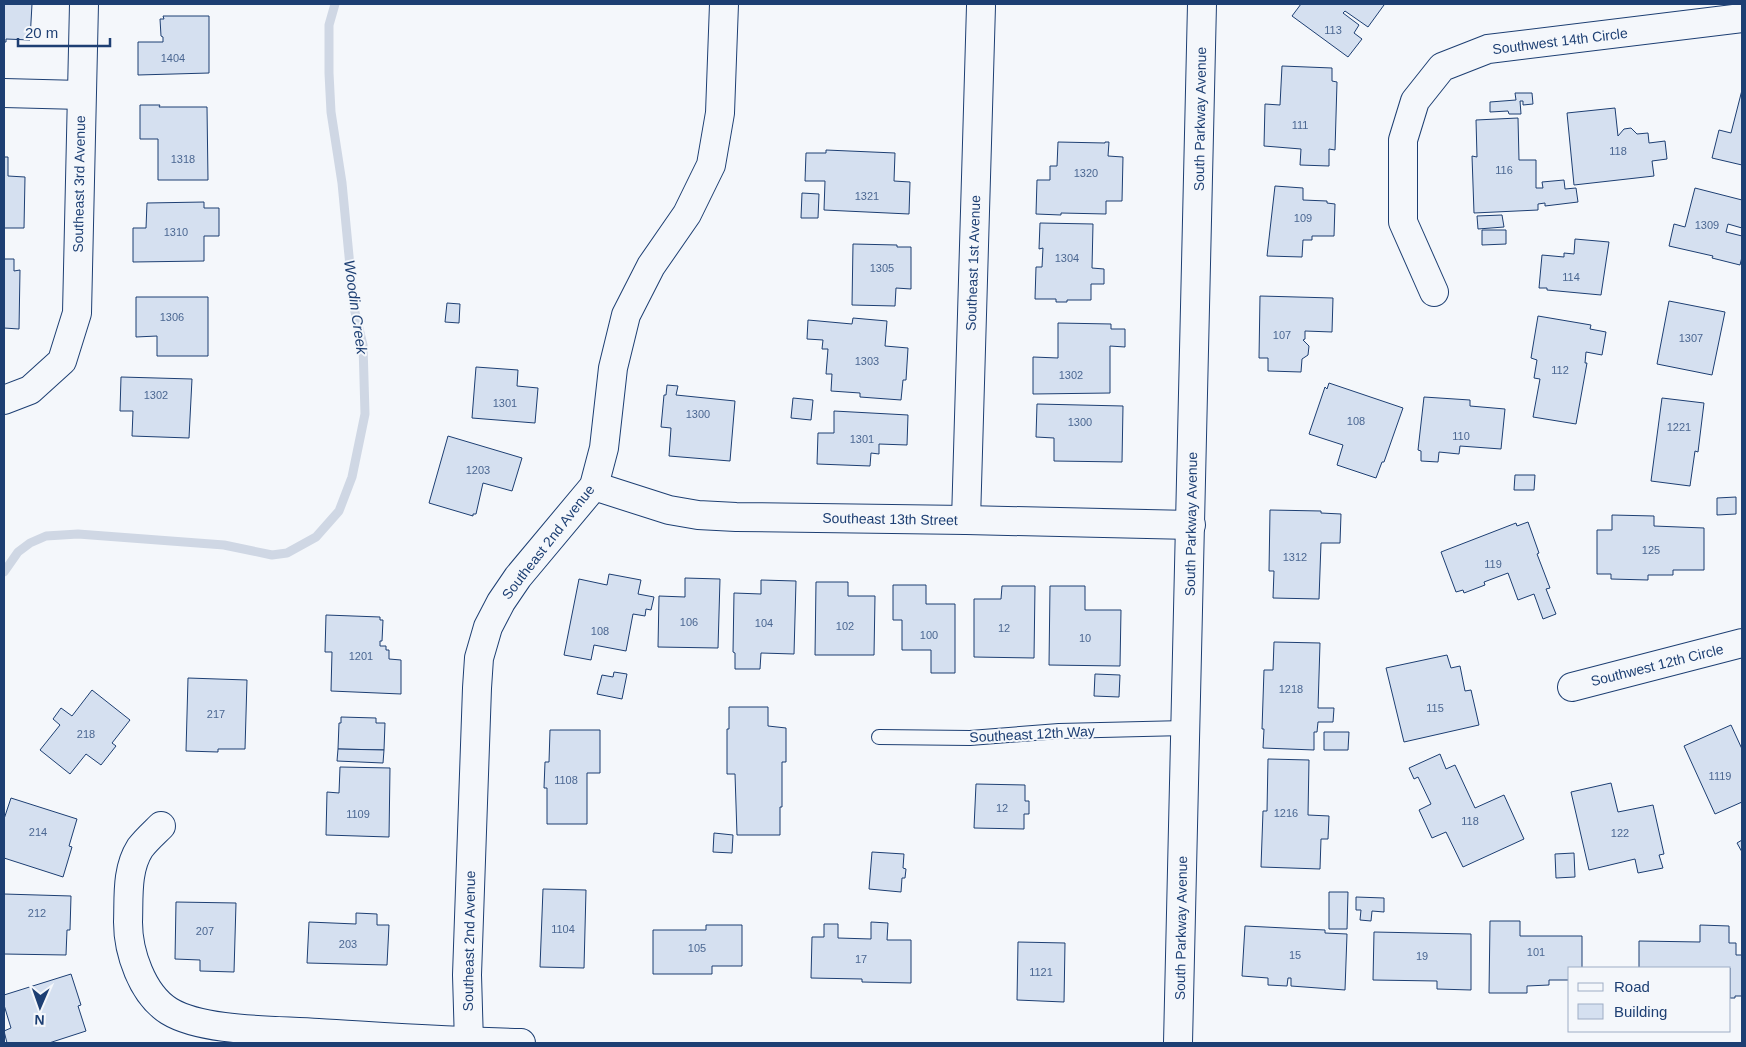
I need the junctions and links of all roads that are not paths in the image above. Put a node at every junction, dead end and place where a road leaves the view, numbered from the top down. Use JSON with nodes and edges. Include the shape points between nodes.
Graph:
{"nodes":[{"id":1,"x":84,"y":4,"type":"edge"},
{"id":2,"x":724,"y":4,"type":"edge"},
{"id":3,"x":1202,"y":4,"type":"edge"},
{"id":4,"x":981,"y":6,"type":"dead end"},
{"id":5,"x":1742,"y":18,"type":"edge"},
{"id":6,"x":4,"y":94,"type":"edge"},
{"id":7,"x":81,"y":95,"type":"junction"},
{"id":8,"x":1434,"y":292,"type":"dead end"},
{"id":9,"x":4,"y":400,"type":"edge"},
{"id":10,"x":594,"y":486,"type":"junction"},
{"id":11,"x":966,"y":520,"type":"junction"},
{"id":12,"x":1191,"y":525,"type":"junction"},
{"id":13,"x":1742,"y":644,"type":"edge"},
{"id":14,"x":1572,"y":687,"type":"dead end"},
{"id":15,"x":1186,"y":728,"type":"junction"},
{"id":16,"x":879,"y":737,"type":"dead end"},
{"id":17,"x":160,"y":826,"type":"dead end"},
{"id":18,"x":468,"y":1043,"type":"edge"},
{"id":19,"x":522,"y":1043,"type":"edge"},
{"id":20,"x":1178,"y":1043,"type":"edge"}],
"edges":[{"from":1,"to":7,"type":"street","name":"Southeast 3rd Avenue"},
{"from":2,"to":10,"type":"street","name":"Southeast 2nd Avenue","via":[[720,113],[711,164],[687,214],[651,266],[626,315],[613,368],[604,448]]},
{"from":3,"to":12,"type":"street","name":"South Parkway Avenue"},
{"from":4,"to":11,"type":"street","name":"Southeast 1st Avenue"},
{"from":5,"to":8,"type":"street","name":"Southwest 14th Circle","via":[[1488,49],[1442,67],[1414,101],[1403,140],[1403,222]]},
{"from":6,"to":7,"type":"street"},
{"from":7,"to":9,"type":"street","name":"Southeast 3rd Avenue","via":[[77,313],[62,361],[30,390]]},
{"from":10,"to":11,"type":"street","name":"Southeast 13th Street","via":[[669,510],[698,515]]},
{"from":10,"to":18,"type":"street","name":"Southeast 2nd Avenue","via":[[501,602],[488,627],[480,658],[467,975]]},
{"from":11,"to":12,"type":"street","name":"Southeast 13th Street"},
{"from":12,"to":15,"type":"street","name":"South Parkway Avenue"},
{"from":13,"to":14,"type":"street","name":"Southwest 12th Circle"},
{"from":15,"to":16,"type":"lane","name":"Southeast 12th Way","via":[[1059,731],[970,738]]},
{"from":15,"to":20,"type":"street","name":"South Parkway Avenue"},
{"from":17,"to":18,"type":"street","via":[[140,849],[130,875],[128,938],[136,966],[149,991],[168,1011],[193,1022],[234,1028]]},
{"from":18,"to":19,"type":"street"}]}
